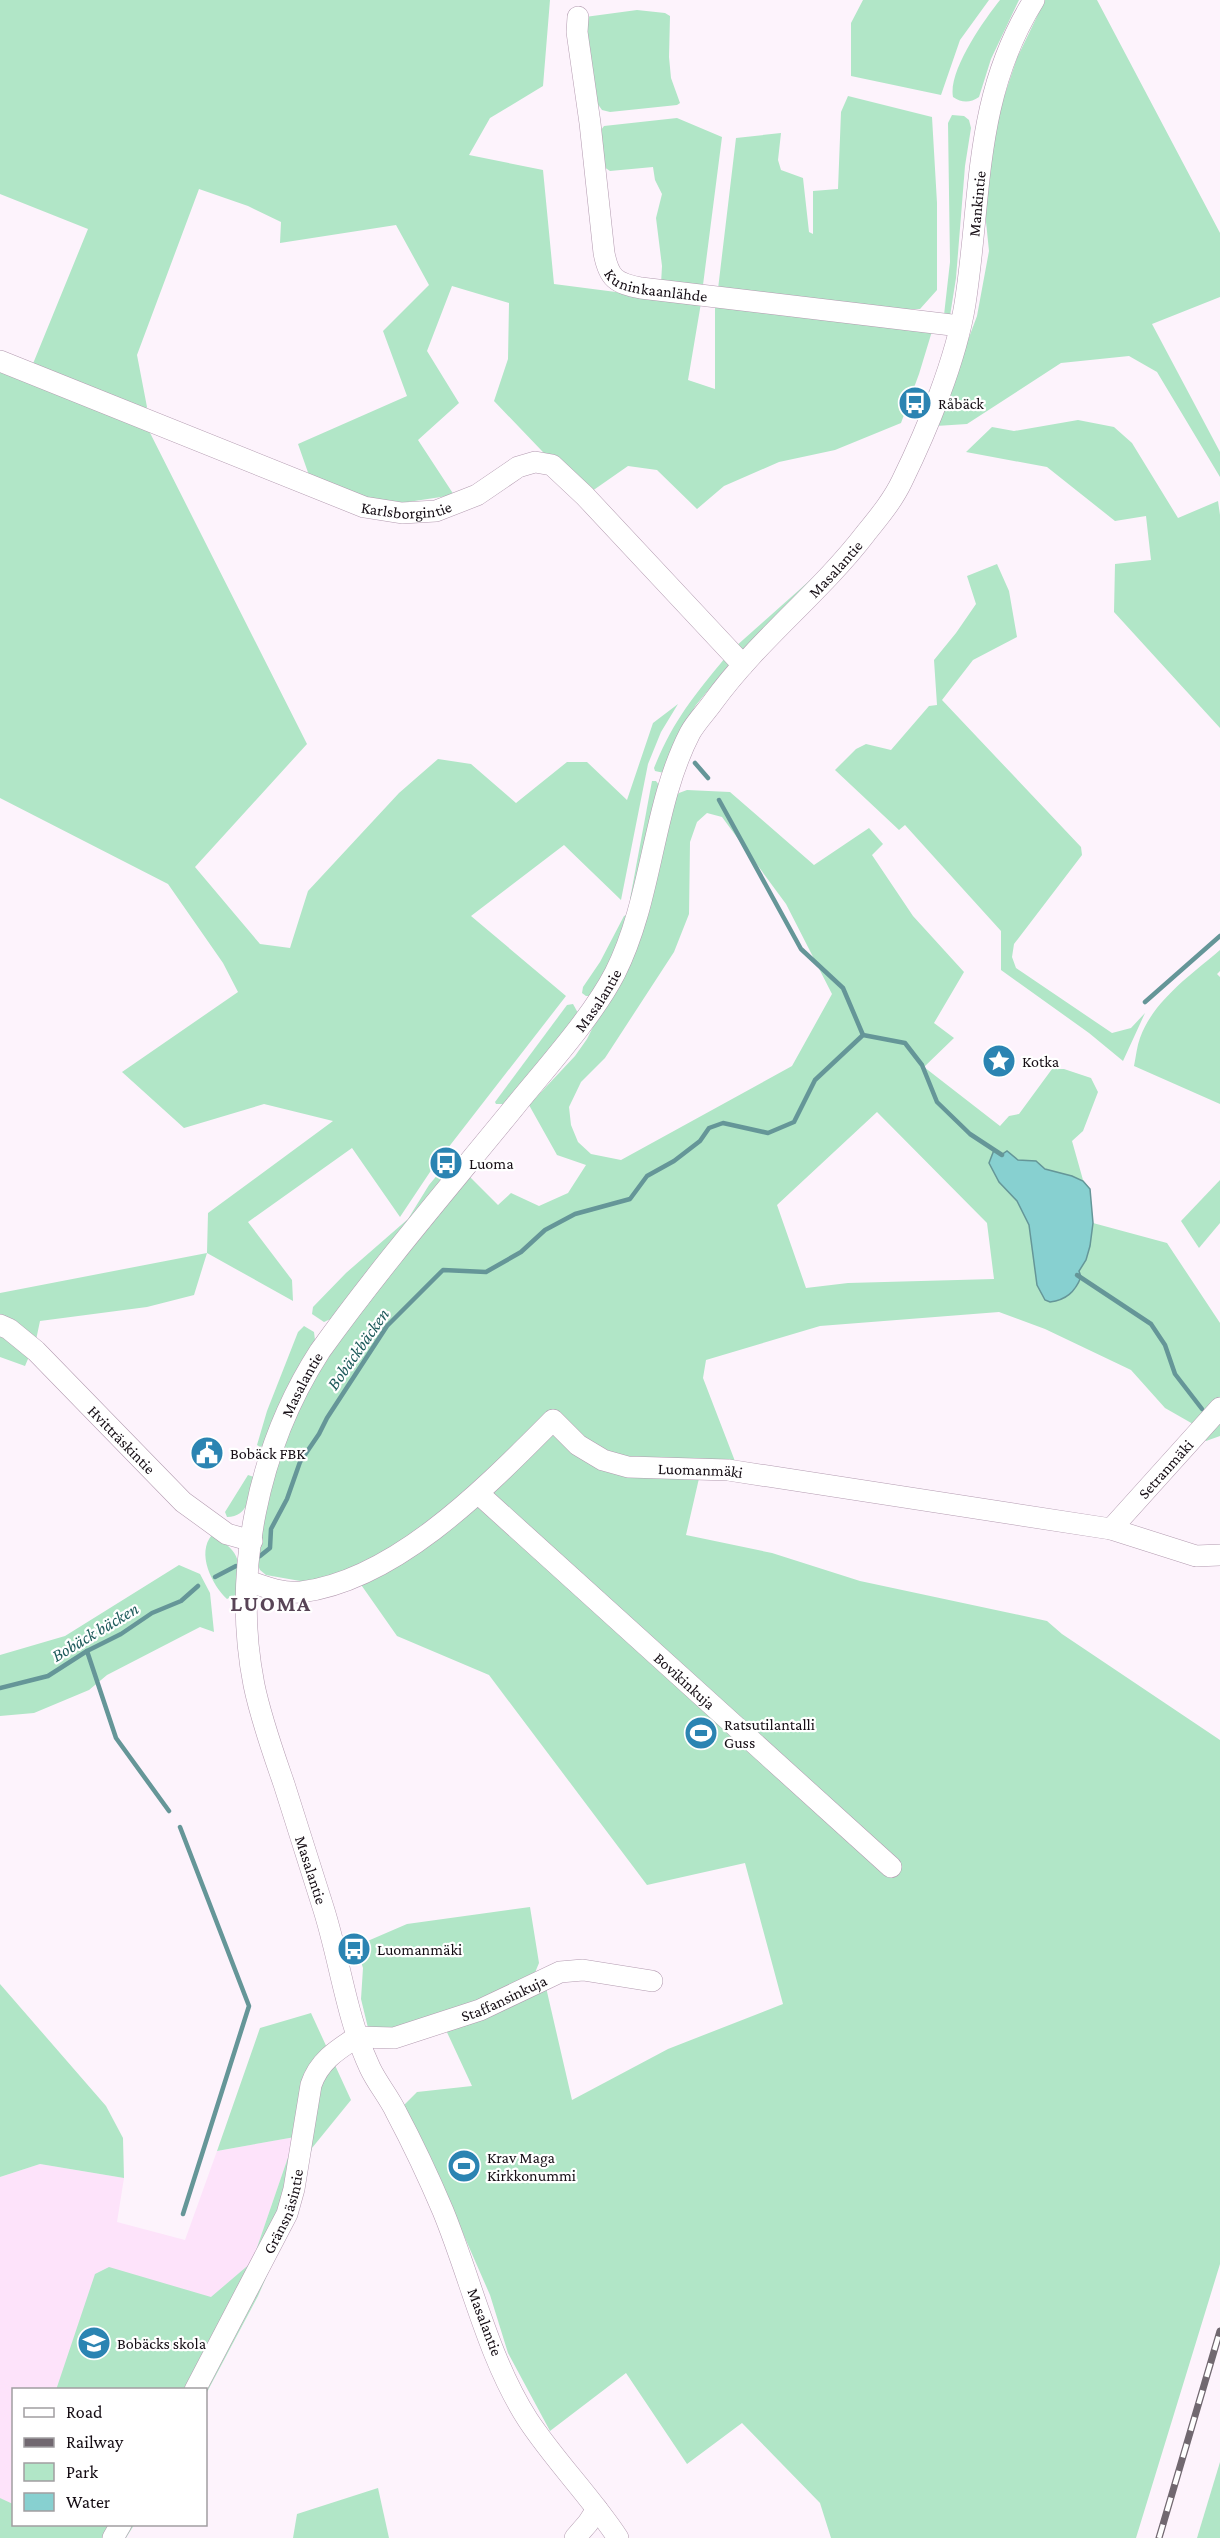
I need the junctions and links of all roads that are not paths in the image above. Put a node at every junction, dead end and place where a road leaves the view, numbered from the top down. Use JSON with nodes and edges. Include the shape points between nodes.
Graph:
{"nodes":[{"id":1,"x":1034,"y":0,"type":"edge"},
{"id":2,"x":578,"y":18,"type":"dead end"},
{"id":3,"x":960,"y":326,"type":"junction"},
{"id":4,"x":0,"y":361,"type":"edge"},
{"id":5,"x":931,"y":414,"type":"joint"},
{"id":6,"x":743,"y":665,"type":"junction"},
{"id":7,"x":0,"y":1325,"type":"edge"},
{"id":8,"x":1220,"y":1408,"type":"edge"},
{"id":9,"x":479,"y":1494,"type":"junction"},
{"id":10,"x":1111,"y":1529,"type":"junction"},
{"id":11,"x":252,"y":1541,"type":"junction"},
{"id":12,"x":1220,"y":1555,"type":"edge"},
{"id":13,"x":248,"y":1581,"type":"junction"},
{"id":14,"x":891,"y":1867,"type":"dead end"},
{"id":15,"x":652,"y":1981,"type":"dead end"},
{"id":16,"x":357,"y":2037,"type":"junction"},
{"id":17,"x":196,"y":2388,"type":"edge"},
{"id":18,"x":597,"y":2509,"type":"junction"},
{"id":19,"x":575,"y":2538,"type":"edge"},
{"id":20,"x":618,"y":2538,"type":"edge"}],
"edges":[{"from":1,"to":3,"type":"street","name":"Mankintie","via":[[1002,64],[987,114]]},
{"from":2,"to":3,"type":"street","name":"Kuninkaanlähde","via":[[603,253],[614,279],[641,288]]},
{"from":3,"to":5,"type":"street","name":"Mankintie"},
{"from":4,"to":6,"type":"street","name":"Karlsborgintie","via":[[364,507],[402,513],[436,511],[477,495],[518,467],[535,462],[552,465]]},
{"from":5,"to":6,"type":"street","name":"Masalantie","via":[[900,485],[879,517],[842,564]]},
{"from":6,"to":11,"type":"street","name":"Masalantie","via":[[690,732],[670,784],[632,935],[614,976],[306,1373],[281,1424],[267,1467]]},
{"from":7,"to":11,"type":"street","name":"Hvitträskintie","via":[[36,1351],[183,1502],[227,1534]]},
{"from":8,"to":10,"type":"street","name":"Setranmäki"},
{"from":9,"to":10,"type":"street","name":"Luomanmäki","via":[[553,1420],[578,1445],[603,1460],[628,1467],[728,1470]]},
{"from":9,"to":13,"type":"street","name":"Luomanmäki","via":[[385,1563],[350,1579],[301,1592]]},
{"from":9,"to":14,"type":"street","name":"Bovikinkuja"},
{"from":10,"to":12,"type":"street","name":"Luomanmäki","via":[[1196,1556]]},
{"from":11,"to":13,"type":"street","name":"Masalantie"},
{"from":13,"to":16,"type":"street","name":"Masalantie","via":[[248,1636],[254,1685],[336,1948]]},
{"from":15,"to":16,"type":"street","name":"Staffansinkuja","via":[[583,1970],[560,1972],[480,2010],[394,2038]]},
{"from":16,"to":17,"type":"street","name":"Gränsnäsintie","via":[[316,2070],[287,2214]]},
{"from":16,"to":18,"type":"street","name":"Masalantie","via":[[444,2213],[511,2389],[528,2420]]},
{"from":18,"to":19,"type":"street"},
{"from":18,"to":20,"type":"street","name":"Masalantie"}]}
